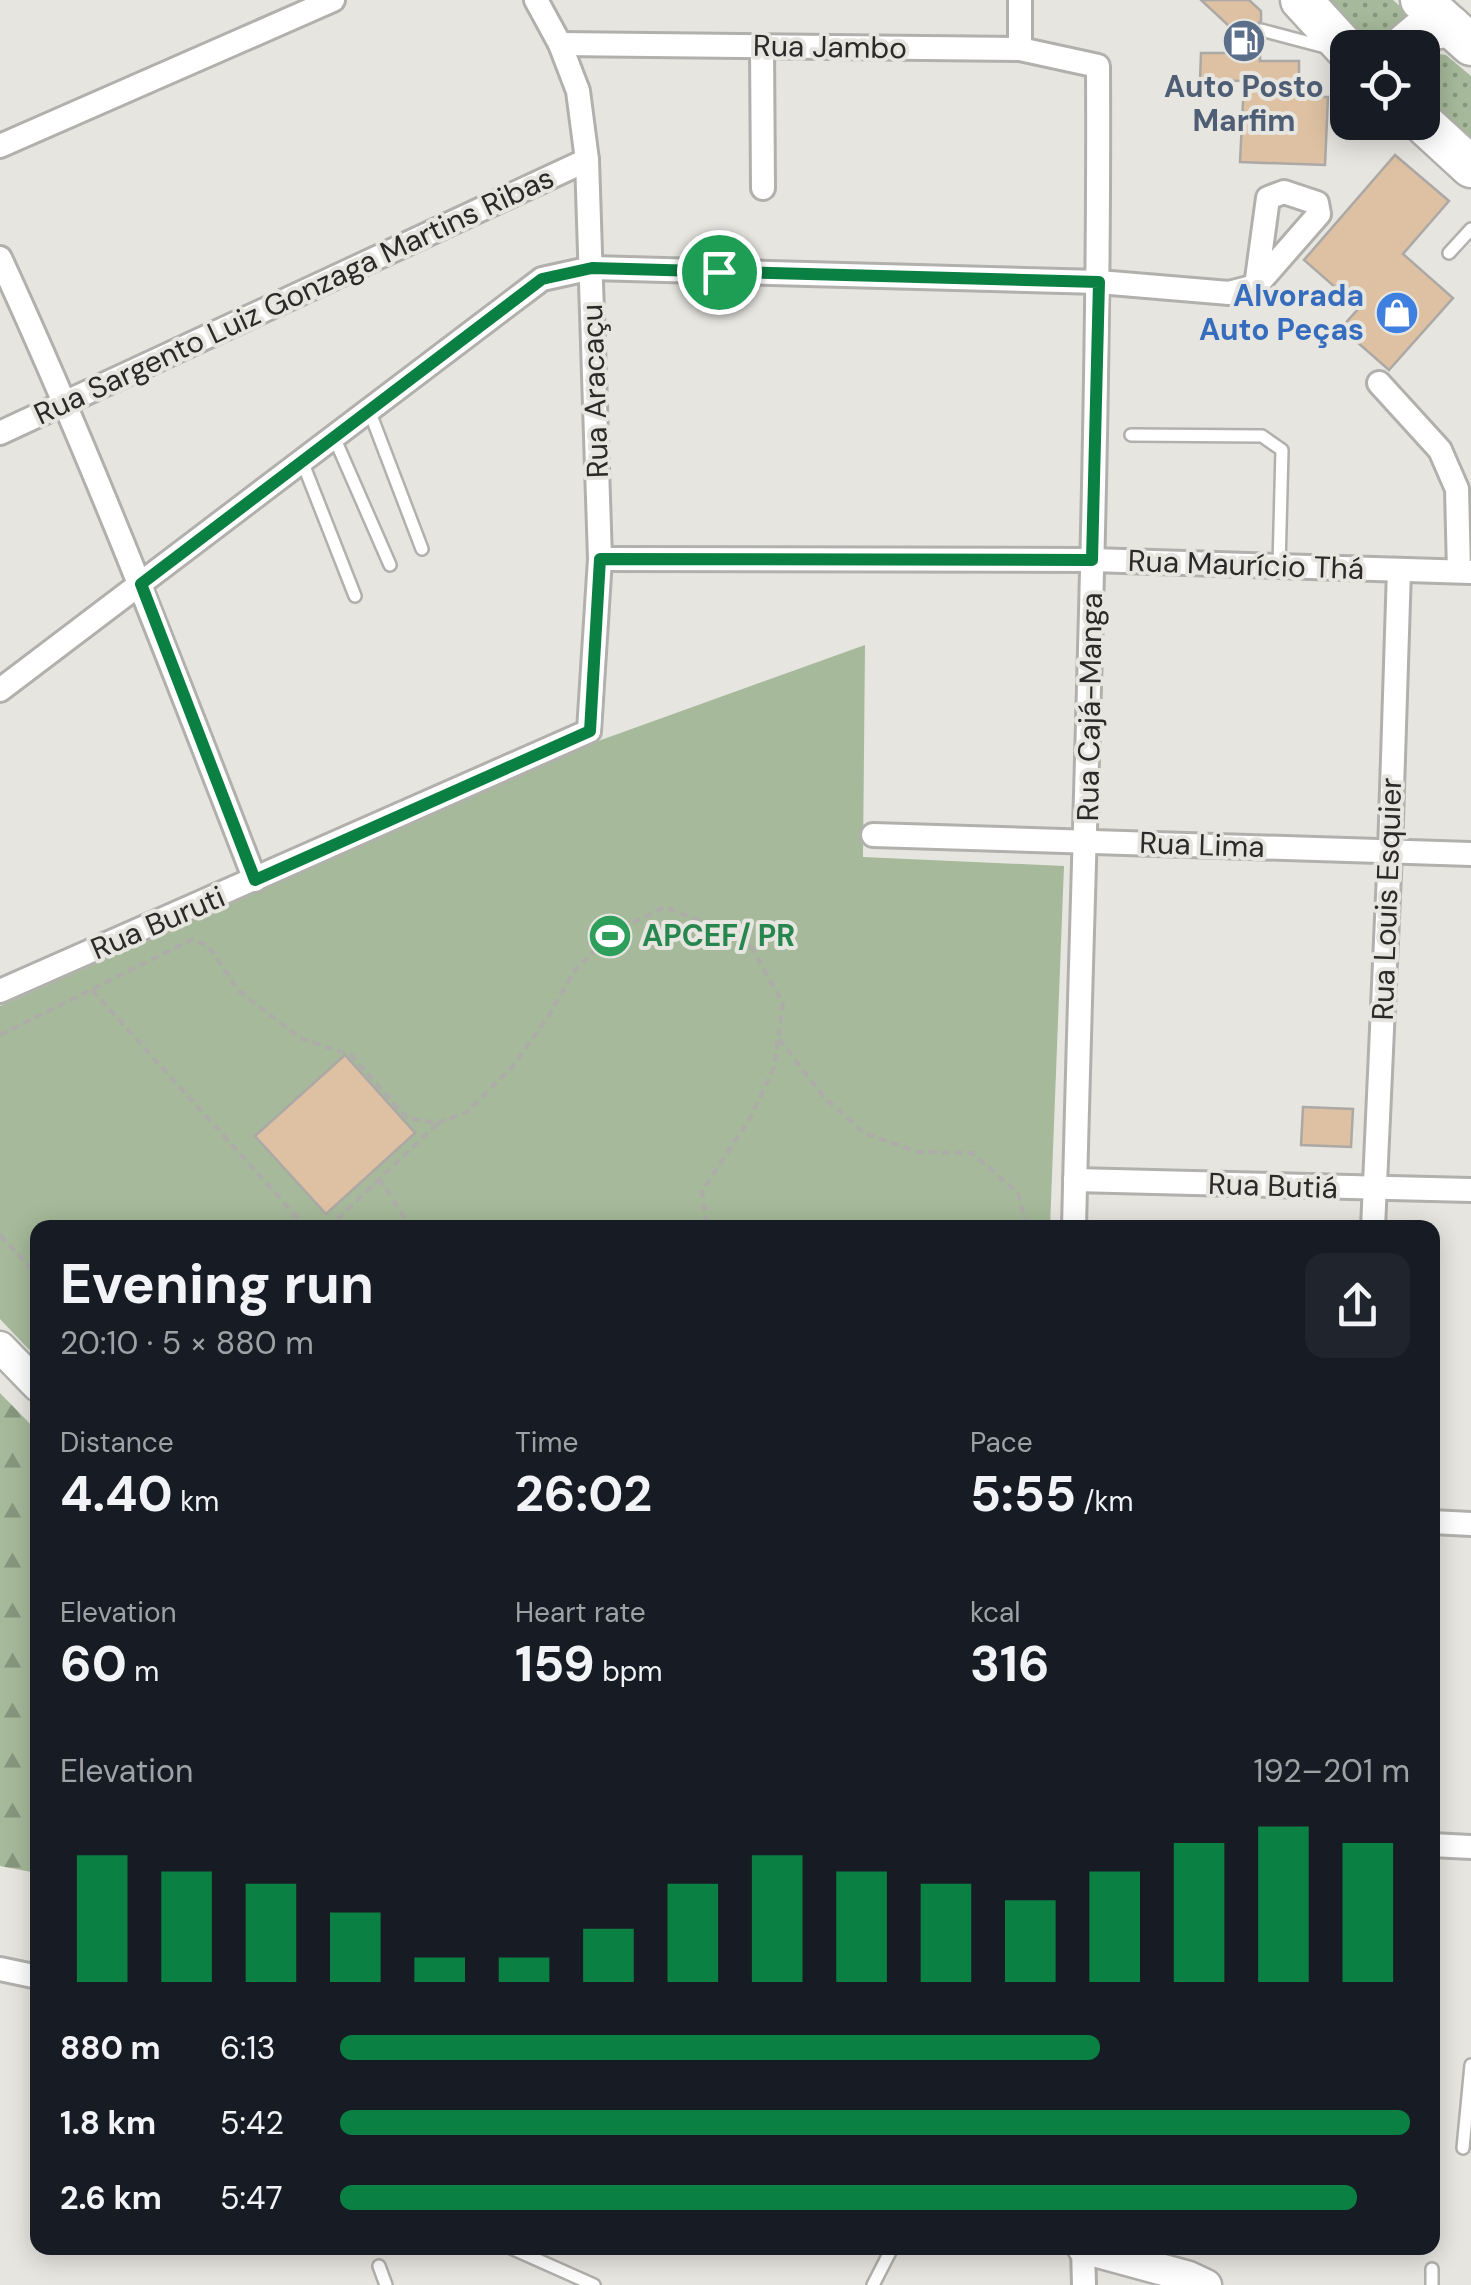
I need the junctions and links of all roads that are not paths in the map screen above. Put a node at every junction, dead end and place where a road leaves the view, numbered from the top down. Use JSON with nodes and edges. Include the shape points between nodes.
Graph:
{"nodes":[{"id":1,"x":333,"y":0,"type":"edge"},
{"id":2,"x":536,"y":0,"type":"edge"},
{"id":3,"x":1020,"y":0,"type":"edge"},
{"id":4,"x":1301,"y":0,"type":"edge"},
{"id":5,"x":1261,"y":30,"type":"dead end"},
{"id":6,"x":1330,"y":32,"type":"edge"},
{"id":7,"x":560,"y":44,"type":"junction"},
{"id":8,"x":762,"y":46,"type":"junction"},
{"id":9,"x":1330,"y":47,"type":"edge"},
{"id":10,"x":1020,"y":49,"type":"junction"},
{"id":11,"x":1098,"y":66,"type":"joint"},
{"id":12,"x":1440,"y":139,"type":"edge"},
{"id":13,"x":0,"y":146,"type":"edge"},
{"id":14,"x":587,"y":160,"type":"junction"},
{"id":15,"x":1471,"y":168,"type":"edge"},
{"id":16,"x":764,"y":188,"type":"dead end"},
{"id":17,"x":1471,"y":229,"type":"edge"},
{"id":18,"x":1448,"y":252,"type":"dead end"},
{"id":19,"x":0,"y":258,"type":"edge"},
{"id":20,"x":592,"y":268,"type":"junction"},
{"id":21,"x":1099,"y":282,"type":"junction"},
{"id":22,"x":1256,"y":286,"type":"dead end"},
{"id":23,"x":1379,"y":383,"type":"dead end"},
{"id":24,"x":67,"y":403,"type":"junction"},
{"id":25,"x":369,"y":410,"type":"junction"},
{"id":26,"x":0,"y":432,"type":"edge"},
{"id":27,"x":1131,"y":434,"type":"dead end"},
{"id":28,"x":334,"y":436,"type":"junction"},
{"id":29,"x":302,"y":460,"type":"junction"},
{"id":30,"x":422,"y":549,"type":"dead end"},
{"id":31,"x":600,"y":559,"type":"junction"},
{"id":32,"x":1092,"y":560,"type":"junction"},
{"id":33,"x":390,"y":564,"type":"dead end"},
{"id":34,"x":1279,"y":566,"type":"junction"},
{"id":35,"x":1398,"y":570,"type":"junction"},
{"id":36,"x":1465,"y":571,"type":"edge"},
{"id":37,"x":141,"y":584,"type":"junction"},
{"id":38,"x":355,"y":596,"type":"dead end"},
{"id":39,"x":0,"y":690,"type":"edge"},
{"id":40,"x":590,"y":731,"type":"joint"},
{"id":41,"x":873,"y":835,"type":"dead end"},
{"id":42,"x":1087,"y":841,"type":"junction"},
{"id":43,"x":1390,"y":852,"type":"junction"},
{"id":44,"x":1471,"y":854,"type":"edge"},
{"id":45,"x":255,"y":880,"type":"junction"},
{"id":46,"x":0,"y":991,"type":"edge"},
{"id":47,"x":1076,"y":1180,"type":"junction"},
{"id":48,"x":1374,"y":1188,"type":"junction"},
{"id":49,"x":1471,"y":1190,"type":"edge"},
{"id":50,"x":1074,"y":1220,"type":"edge"},
{"id":51,"x":1374,"y":1220,"type":"edge"},
{"id":52,"x":0,"y":1347,"type":"edge"},
{"id":53,"x":30,"y":1378,"type":"edge"},
{"id":54,"x":1440,"y":1522,"type":"edge"},
{"id":55,"x":1471,"y":1524,"type":"edge"},
{"id":56,"x":1440,"y":1846,"type":"edge"},
{"id":57,"x":1471,"y":1848,"type":"edge"},
{"id":58,"x":0,"y":1968,"type":"edge"},
{"id":59,"x":30,"y":1976,"type":"edge"},
{"id":60,"x":1471,"y":2065,"type":"edge"},
{"id":61,"x":1463,"y":2148,"type":"dead end"},
{"id":62,"x":527,"y":2255,"type":"edge"},
{"id":63,"x":888,"y":2255,"type":"edge"},
{"id":64,"x":1083,"y":2255,"type":"edge"},
{"id":65,"x":1109,"y":2255,"type":"edge"},
{"id":66,"x":379,"y":2266,"type":"dead end"},
{"id":67,"x":1432,"y":2269,"type":"dead end"},
{"id":68,"x":386,"y":2285,"type":"edge"},
{"id":69,"x":594,"y":2285,"type":"edge"},
{"id":70,"x":873,"y":2285,"type":"edge"},
{"id":71,"x":1084,"y":2285,"type":"edge"},
{"id":72,"x":1206,"y":2285,"type":"edge"},
{"id":73,"x":1432,"y":2285,"type":"edge"}],
"edges":[{"from":1,"to":13,"type":"street"},
{"from":2,"to":7,"type":"street","name":"Rua Aracaçu"},
{"from":3,"to":10,"type":"street"},
{"from":4,"to":6,"type":"highway"},
{"from":5,"to":9,"type":"lane"},
{"from":7,"to":8,"type":"street","name":"Rua Jambo"},
{"from":7,"to":14,"type":"street","name":"Rua Aracaçu","via":[[578,91]]},
{"from":8,"to":10,"type":"street","name":"Rua Jambo"},
{"from":8,"to":16,"type":"street"},
{"from":10,"to":11,"type":"street","name":"Rua Jambo"},
{"from":11,"to":21,"type":"street","name":"Rua Cajá-Manga"},
{"from":12,"to":15,"type":"highway"},
{"from":14,"to":20,"type":"street","name":"Rua Aracaçu"},
{"from":14,"to":24,"type":"street","name":"Rua Sargento Luiz Gonzaga Martins Ribas"},
{"from":17,"to":18,"type":"lane"},
{"from":19,"to":24,"type":"street"},
{"from":20,"to":21,"type":"street"},
{"from":20,"to":25,"type":"street","via":[[542,279]]},
{"from":20,"to":31,"type":"street","name":"Rua Aracaçu"},
{"from":21,"to":22,"type":"street","via":[[1229,293]]},
{"from":21,"to":32,"type":"street","name":"Rua Cajá-Manga"},
{"from":23,"to":36,"type":"street","via":[[1440,450],[1456,489]]},
{"from":24,"to":26,"type":"street","name":"Rua Sargento Luiz Gonzaga Martins Ribas"},
{"from":24,"to":37,"type":"street"},
{"from":25,"to":28,"type":"street"},
{"from":25,"to":30,"type":"lane"},
{"from":27,"to":34,"type":"lane","via":[[1272,440],[1282,450]]},
{"from":28,"to":29,"type":"street"},
{"from":28,"to":33,"type":"lane"},
{"from":29,"to":37,"type":"street"},
{"from":29,"to":38,"type":"lane"},
{"from":31,"to":32,"type":"street","name":"Rua Maurício Thá"},
{"from":31,"to":40,"type":"street","name":"Rua Aracaçu"},
{"from":32,"to":34,"type":"street","name":"Rua Maurício Thá"},
{"from":32,"to":42,"type":"street","name":"Rua Cajá-Manga"},
{"from":34,"to":35,"type":"street","name":"Rua Maurício Thá"},
{"from":35,"to":36,"type":"street","name":"Rua Maurício Thá"},
{"from":35,"to":43,"type":"street","name":"Rua Louis Esquier"},
{"from":37,"to":39,"type":"street"},
{"from":37,"to":45,"type":"street"},
{"from":40,"to":45,"type":"street","name":"Rua Buruti"},
{"from":41,"to":42,"type":"street","name":"Rua Lima"},
{"from":42,"to":43,"type":"street","name":"Rua Lima"},
{"from":42,"to":47,"type":"street","name":"Rua Cajá-Manga"},
{"from":43,"to":44,"type":"street","name":"Rua Lima"},
{"from":43,"to":48,"type":"street","name":"Rua Louis Esquier"},
{"from":45,"to":46,"type":"street","name":"Rua Buruti"},
{"from":47,"to":48,"type":"street","name":"Rua Butiá"},
{"from":47,"to":50,"type":"street","name":"Rua Cajá-Manga"},
{"from":48,"to":49,"type":"street","name":"Rua Butiá"},
{"from":48,"to":51,"type":"street","name":"Rua Louis Esquier"},
{"from":52,"to":53,"type":"street"},
{"from":54,"to":55,"type":"street"},
{"from":56,"to":57,"type":"street"},
{"from":58,"to":59,"type":"street"},
{"from":60,"to":61,"type":"lane"},
{"from":62,"to":69,"type":"lane"},
{"from":63,"to":70,"type":"lane"},
{"from":64,"to":71,"type":"street"},
{"from":65,"to":72,"type":"street"},
{"from":66,"to":68,"type":"lane"},
{"from":67,"to":73,"type":"lane"}]}
